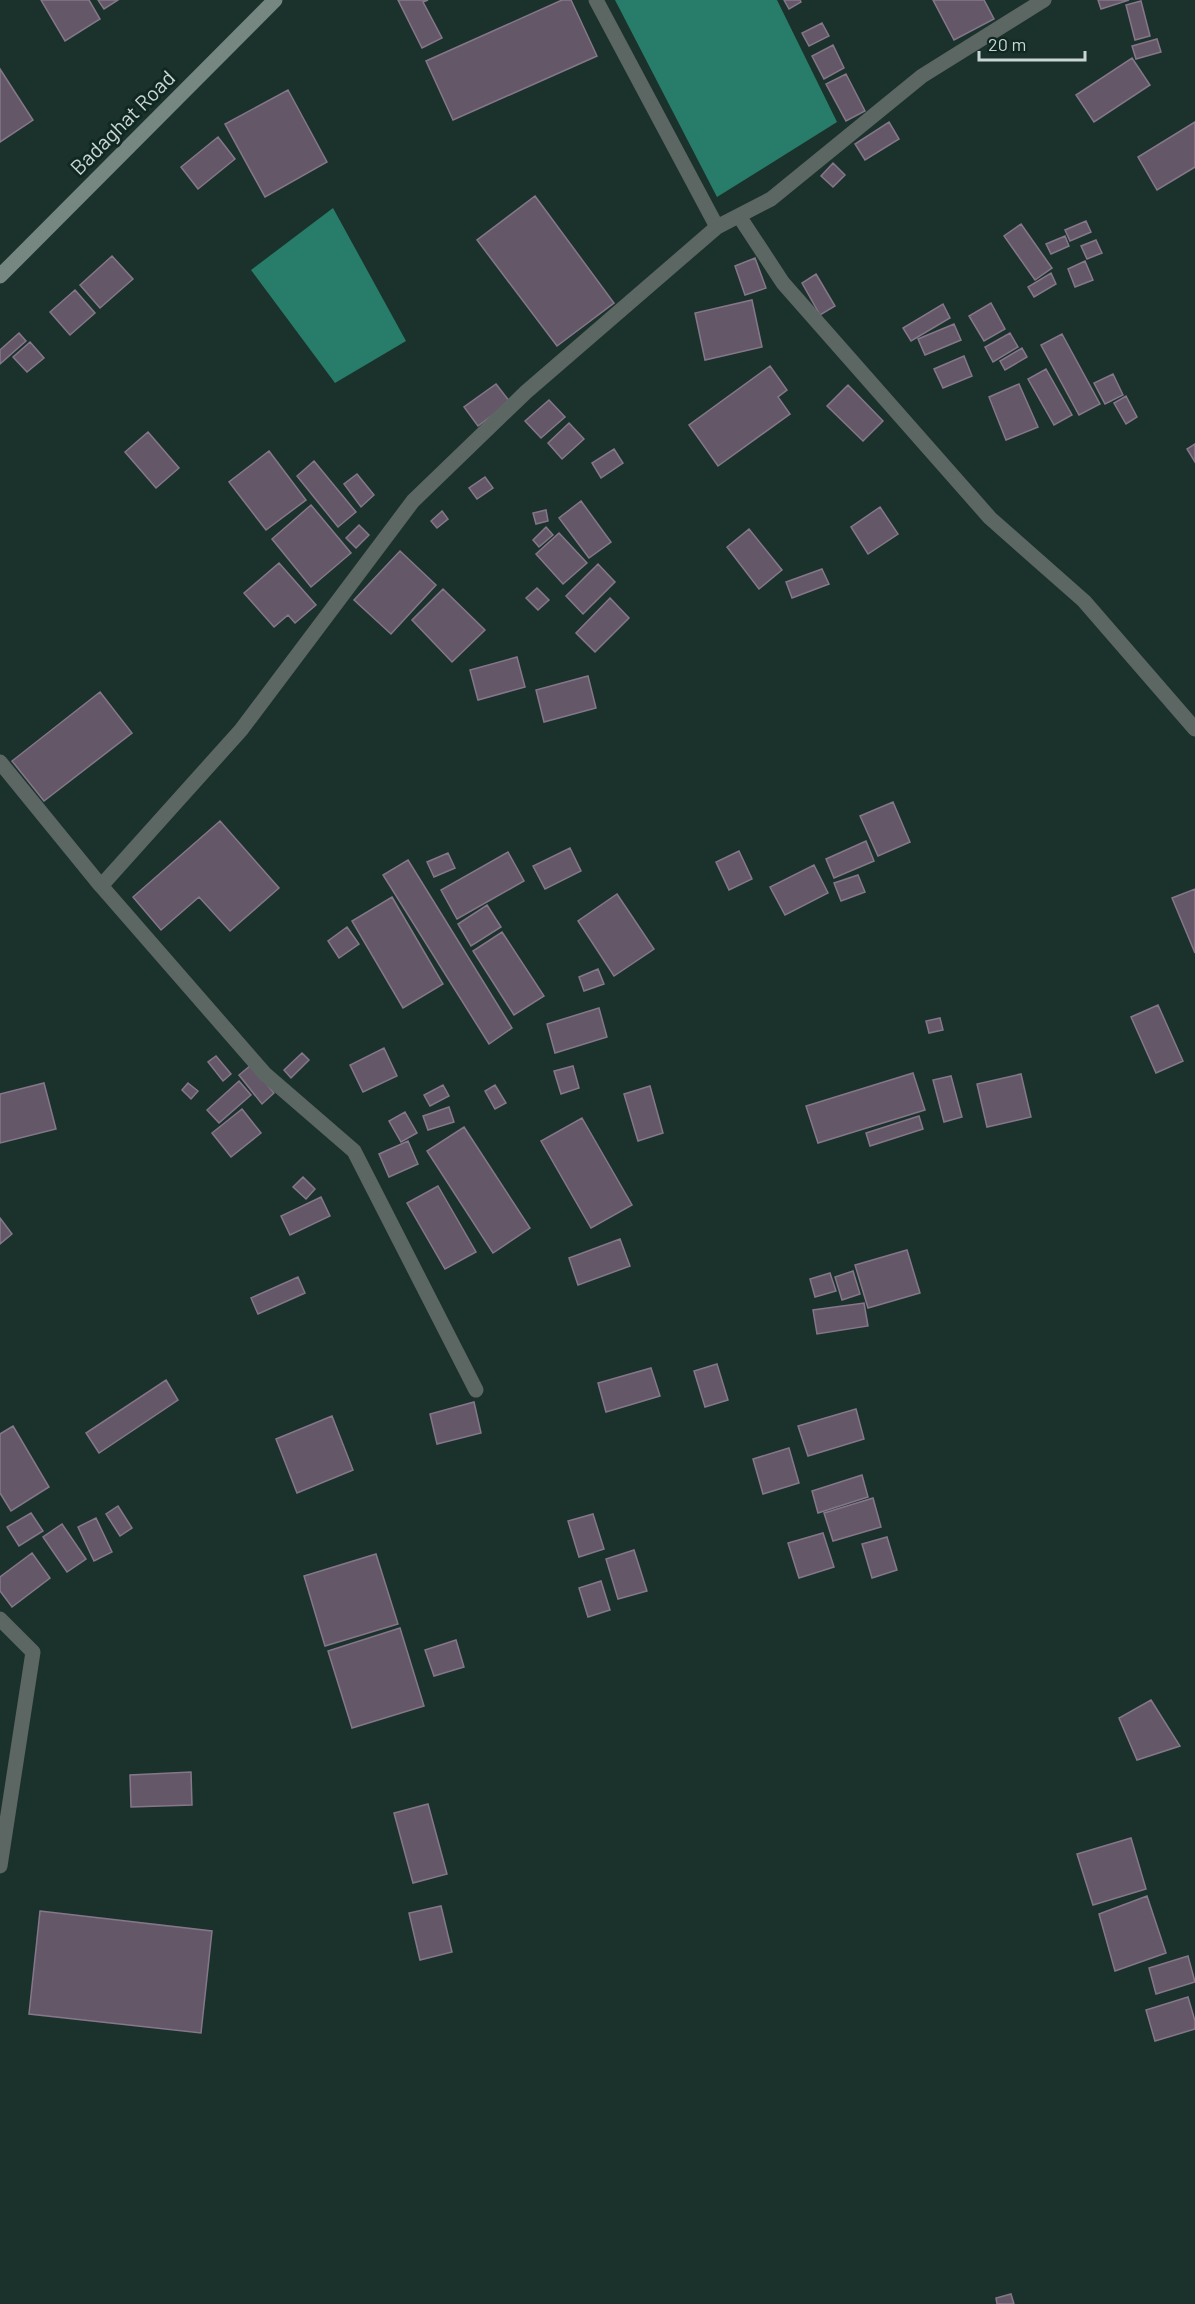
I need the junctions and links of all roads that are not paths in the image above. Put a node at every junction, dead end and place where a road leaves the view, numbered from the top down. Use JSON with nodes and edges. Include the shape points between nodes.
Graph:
{"nodes":[{"id":1,"x":275,"y":0,"type":"edge"},
{"id":2,"x":596,"y":0,"type":"edge"},
{"id":3,"x":1044,"y":0,"type":"edge"},
{"id":4,"x":739,"y":216,"type":"junction"},
{"id":5,"x":717,"y":227,"type":"junction"},
{"id":6,"x":0,"y":276,"type":"edge"},
{"id":7,"x":1195,"y":729,"type":"edge"},
{"id":8,"x":0,"y":762,"type":"edge"},
{"id":9,"x":96,"y":880,"type":"junction"},
{"id":10,"x":476,"y":1390,"type":"dead end"},
{"id":11,"x":0,"y":1619,"type":"edge"},
{"id":12,"x":0,"y":1866,"type":"edge"}],
"edges":[{"from":1,"to":6,"type":"main road","name":"Badaghat Road"},
{"from":2,"to":5,"type":"street"},
{"from":3,"to":4,"type":"street","via":[[922,76],[771,199]]},
{"from":4,"to":5,"type":"street"},
{"from":4,"to":7,"type":"street","via":[[783,283],[990,518],[1084,601]]},
{"from":5,"to":9,"type":"street","via":[[526,392],[413,501],[242,730],[101,886]]},
{"from":8,"to":9,"type":"street"},
{"from":9,"to":10,"type":"street","via":[[265,1074],[354,1151]]},
{"from":11,"to":12,"type":"street","via":[[33,1652]]}]}
